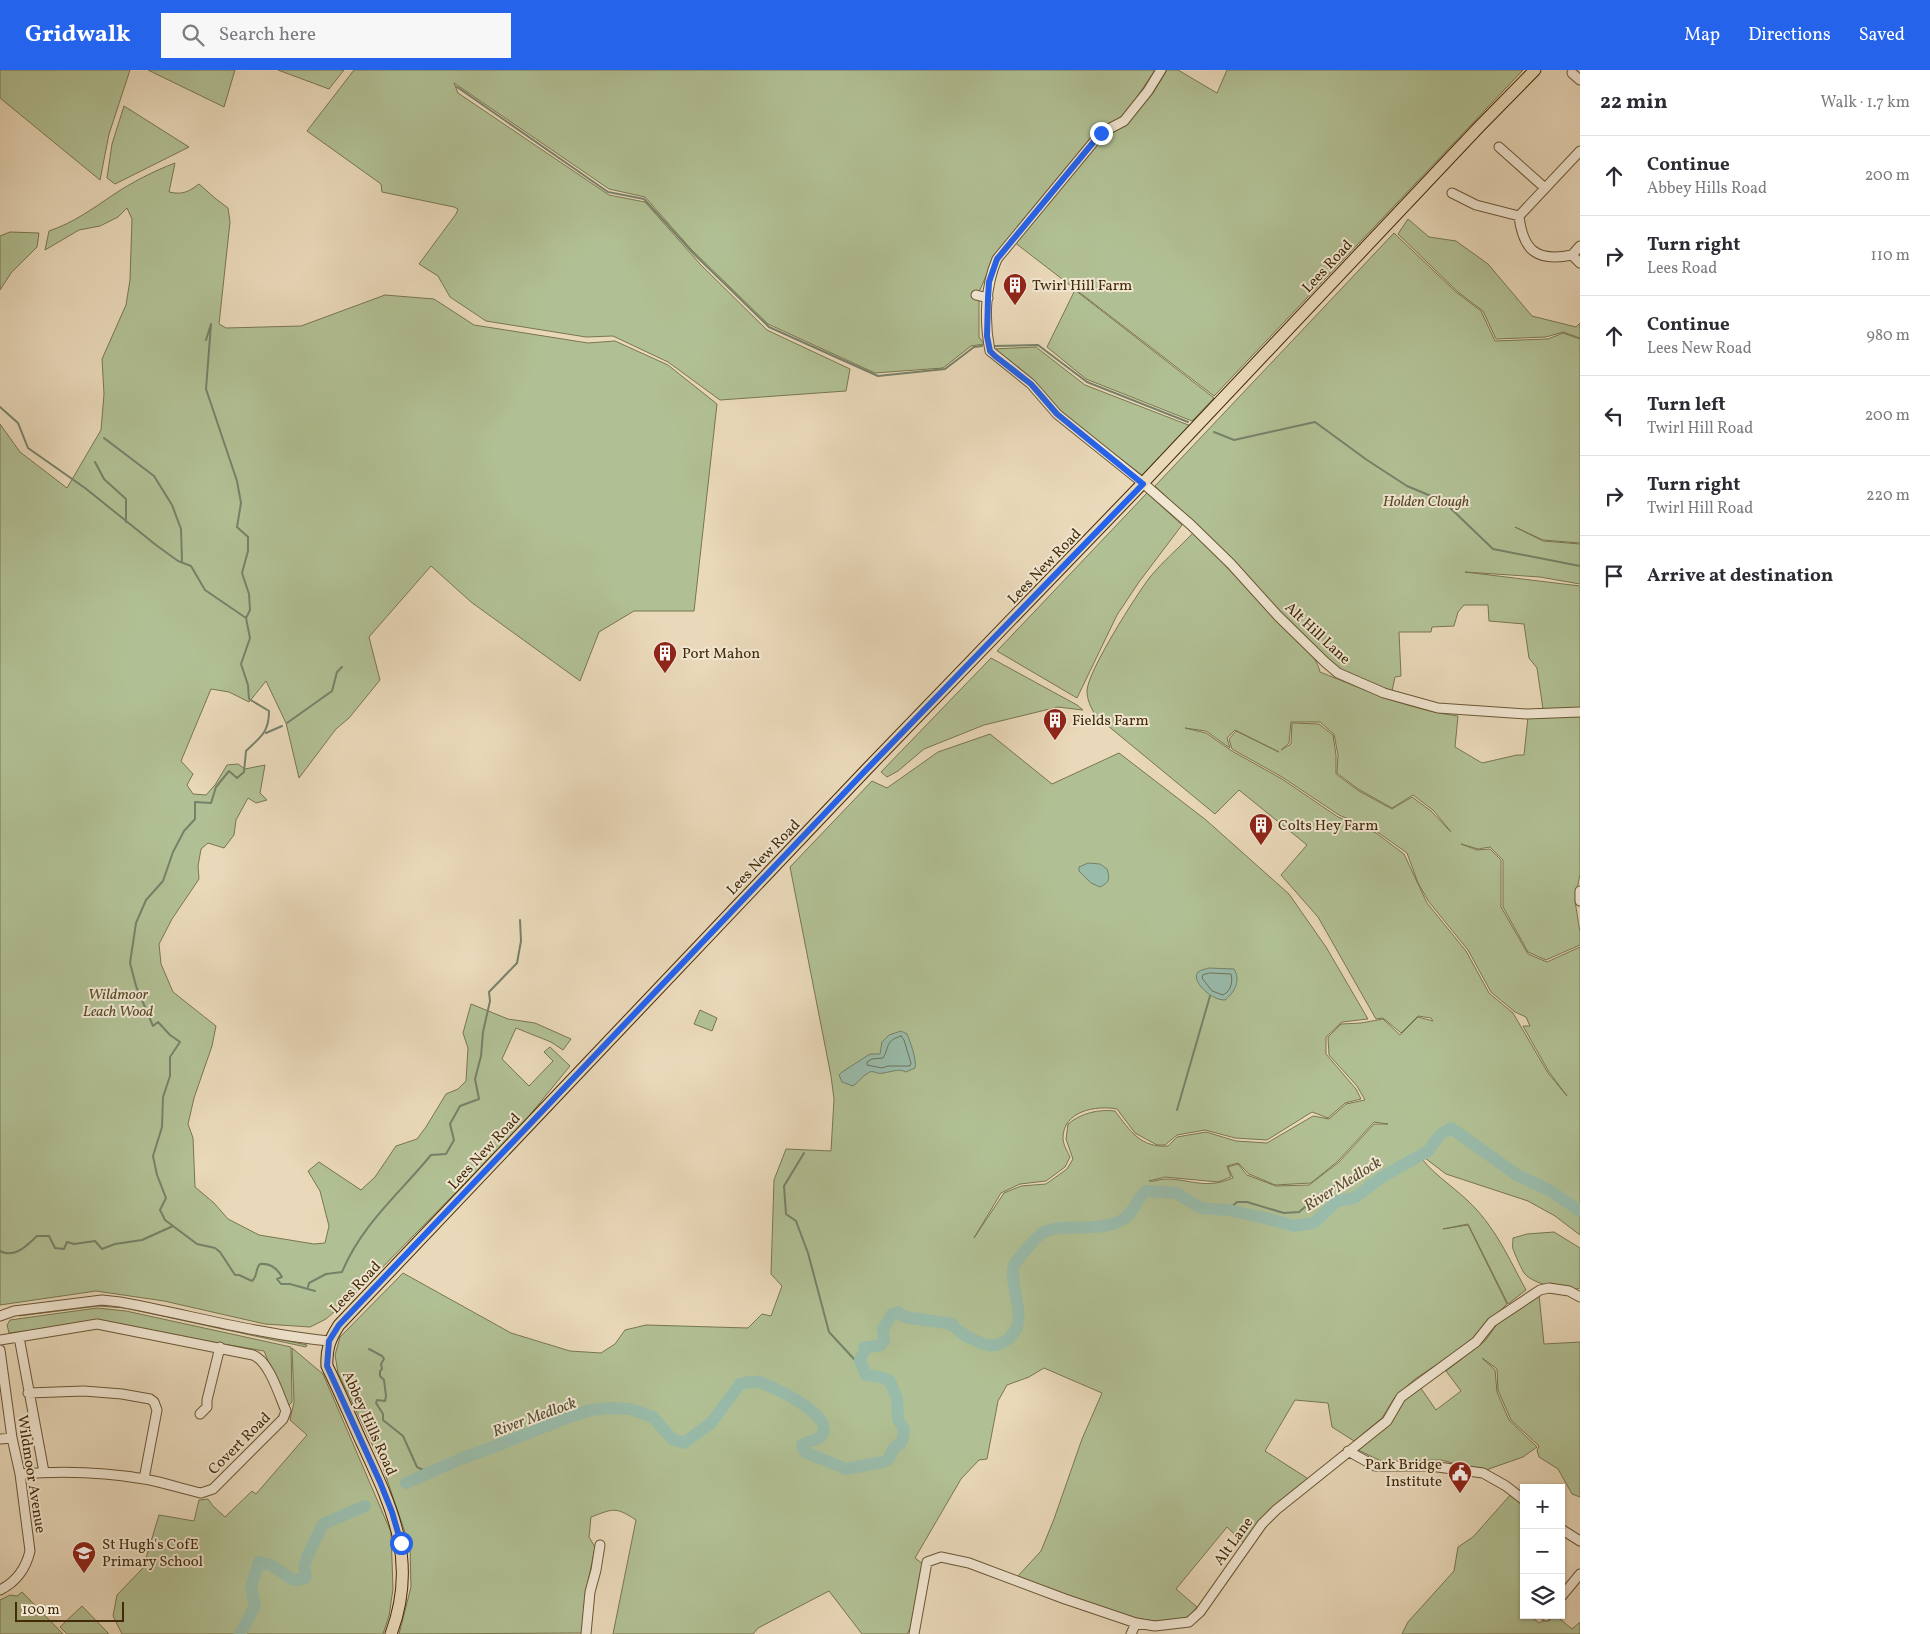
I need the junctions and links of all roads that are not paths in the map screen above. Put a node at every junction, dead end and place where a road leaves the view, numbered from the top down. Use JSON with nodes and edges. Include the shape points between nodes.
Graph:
{"nodes":[{"id":1,"x":1161,"y":70,"type":"edge"},
{"id":2,"x":1535,"y":70,"type":"edge"},
{"id":3,"x":1572,"y":73,"type":"dead end"},
{"id":4,"x":1580,"y":80,"type":"edge"},
{"id":5,"x":1500,"y":147,"type":"dead end"},
{"id":6,"x":1580,"y":151,"type":"edge"},
{"id":7,"x":1545,"y":188,"type":"junction"},
{"id":8,"x":1452,"y":193,"type":"dead end"},
{"id":9,"x":1519,"y":216,"type":"junction"},
{"id":10,"x":1580,"y":246,"type":"edge"},
{"id":11,"x":1572,"y":255,"type":"junction"},
{"id":12,"x":1580,"y":263,"type":"edge"},
{"id":13,"x":976,"y":295,"type":"dead end"},
{"id":14,"x":988,"y":298,"type":"junction"},
{"id":15,"x":1143,"y":484,"type":"junction"},
{"id":16,"x":1580,"y":712,"type":"edge"},
{"id":17,"x":1580,"y":891,"type":"edge"},
{"id":18,"x":1580,"y":901,"type":"edge"},
{"id":19,"x":406,"y":1255,"type":"joint"},
{"id":20,"x":1580,"y":1297,"type":"edge"},
{"id":21,"x":0,"y":1316,"type":"edge"},
{"id":22,"x":19,"y":1337,"type":"junction"},
{"id":23,"x":0,"y":1340,"type":"edge"},
{"id":24,"x":329,"y":1341,"type":"junction"},
{"id":25,"x":220,"y":1347,"type":"junction"},
{"id":26,"x":0,"y":1350,"type":"edge"},
{"id":27,"x":2,"y":1377,"type":"edge"},
{"id":28,"x":28,"y":1393,"type":"junction"},
{"id":29,"x":200,"y":1414,"type":"dead end"},
{"id":30,"x":12,"y":1438,"type":"junction"},
{"id":31,"x":0,"y":1439,"type":"edge"},
{"id":32,"x":1348,"y":1451,"type":"junction"},
{"id":33,"x":44,"y":1472,"type":"junction"},
{"id":34,"x":20,"y":1474,"type":"junction"},
{"id":35,"x":144,"y":1479,"type":"junction"},
{"id":36,"x":1520,"y":1497,"type":"edge"},
{"id":37,"x":1565,"y":1532,"type":"edge"},
{"id":38,"x":1580,"y":1541,"type":"edge"},
{"id":39,"x":600,"y":1545,"type":"dead end"},
{"id":40,"x":1580,"y":1574,"type":"edge"},
{"id":41,"x":0,"y":1590,"type":"edge"},
{"id":42,"x":1565,"y":1592,"type":"edge"},
{"id":43,"x":1136,"y":1623,"type":"junction"},
{"id":44,"x":391,"y":1634,"type":"edge"},
{"id":45,"x":586,"y":1634,"type":"edge"},
{"id":46,"x":914,"y":1634,"type":"edge"},
{"id":47,"x":1131,"y":1634,"type":"edge"}],
"edges":[{"from":1,"to":14,"type":"street","name":"Alt Hill Lane","via":[[1124,121],[1101,133],[997,259],[989,282]]},
{"from":2,"to":15,"type":"main road","name":"Lees Road"},
{"from":3,"to":4,"type":"street"},
{"from":5,"to":7,"type":"street"},
{"from":6,"to":7,"type":"street"},
{"from":7,"to":9,"type":"street"},
{"from":8,"to":9,"type":"street","via":[[1476,206]]},
{"from":9,"to":11,"type":"street","via":[[1521,234],[1528,246],[1540,255],[1556,258]]},
{"from":10,"to":11,"type":"street"},
{"from":11,"to":12,"type":"street"},
{"from":13,"to":14,"type":"street"},
{"from":14,"to":15,"type":"street","name":"Alt Hill Lane","via":[[990,351],[1031,384],[1057,414]]},
{"from":15,"to":16,"type":"street","name":"Alt Hill Lane","via":[[1210,543],[1278,616],[1338,673],[1384,693],[1438,708],[1527,714]]},
{"from":15,"to":19,"type":"main road","name":"Lees New Road"},
{"from":17,"to":18,"type":"street"},
{"from":19,"to":24,"type":"main road","name":"Lees Road","via":[[339,1325]]},
{"from":20,"to":32,"type":"street","name":"Alt Lane","via":[[1570,1291],[1549,1288],[1533,1294],[1492,1322],[1476,1342],[1401,1396],[1387,1421]]},
{"from":21,"to":24,"type":"street","via":[[14,1311],[102,1300]]},
{"from":22,"to":23,"type":"street","name":"Covert Road"},
{"from":22,"to":25,"type":"street","name":"Covert Road","via":[[97,1324]]},
{"from":22,"to":28,"type":"street","name":"Wildmoor Avenue"},
{"from":24,"to":44,"type":"main road","name":"Abbey Hills Road","via":[[327,1366],[380,1482],[401,1543],[403,1587]]},
{"from":25,"to":29,"type":"street","via":[[207,1407]]},
{"from":25,"to":35,"type":"street","name":"Covert Road","via":[[262,1360],[286,1411],[283,1419],[213,1489],[205,1493]]},
{"from":26,"to":27,"type":"street","name":"Wildmoor Avenue"},
{"from":27,"to":30,"type":"street","name":"Wildmoor Avenue"},
{"from":28,"to":33,"type":"street","name":"Wildmoor Avenue"},
{"from":28,"to":35,"type":"street","via":[[84,1390],[150,1399],[157,1410]]},
{"from":30,"to":31,"type":"street"},
{"from":30,"to":34,"type":"street","name":"Wildmoor Avenue"},
{"from":32,"to":36,"type":"street","via":[[1375,1466],[1430,1466],[1483,1473]]},
{"from":32,"to":43,"type":"street","name":"Alt Lane","via":[[1262,1524],[1194,1618],[1189,1622],[1155,1626]]},
{"from":33,"to":34,"type":"street","name":"Covert Road"},
{"from":33,"to":35,"type":"street","name":"Covert Road"},
{"from":34,"to":41,"type":"street","name":"Wildmoor Avenue","via":[[30,1551],[27,1563],[16,1578]]},
{"from":37,"to":38,"type":"street"},
{"from":39,"to":45,"type":"street","via":[[590,1592]]},
{"from":40,"to":42,"type":"street"},
{"from":43,"to":46,"type":"street","name":"Alt Lane","via":[[969,1563],[941,1557],[927,1562]]},
{"from":43,"to":47,"type":"street"}]}
